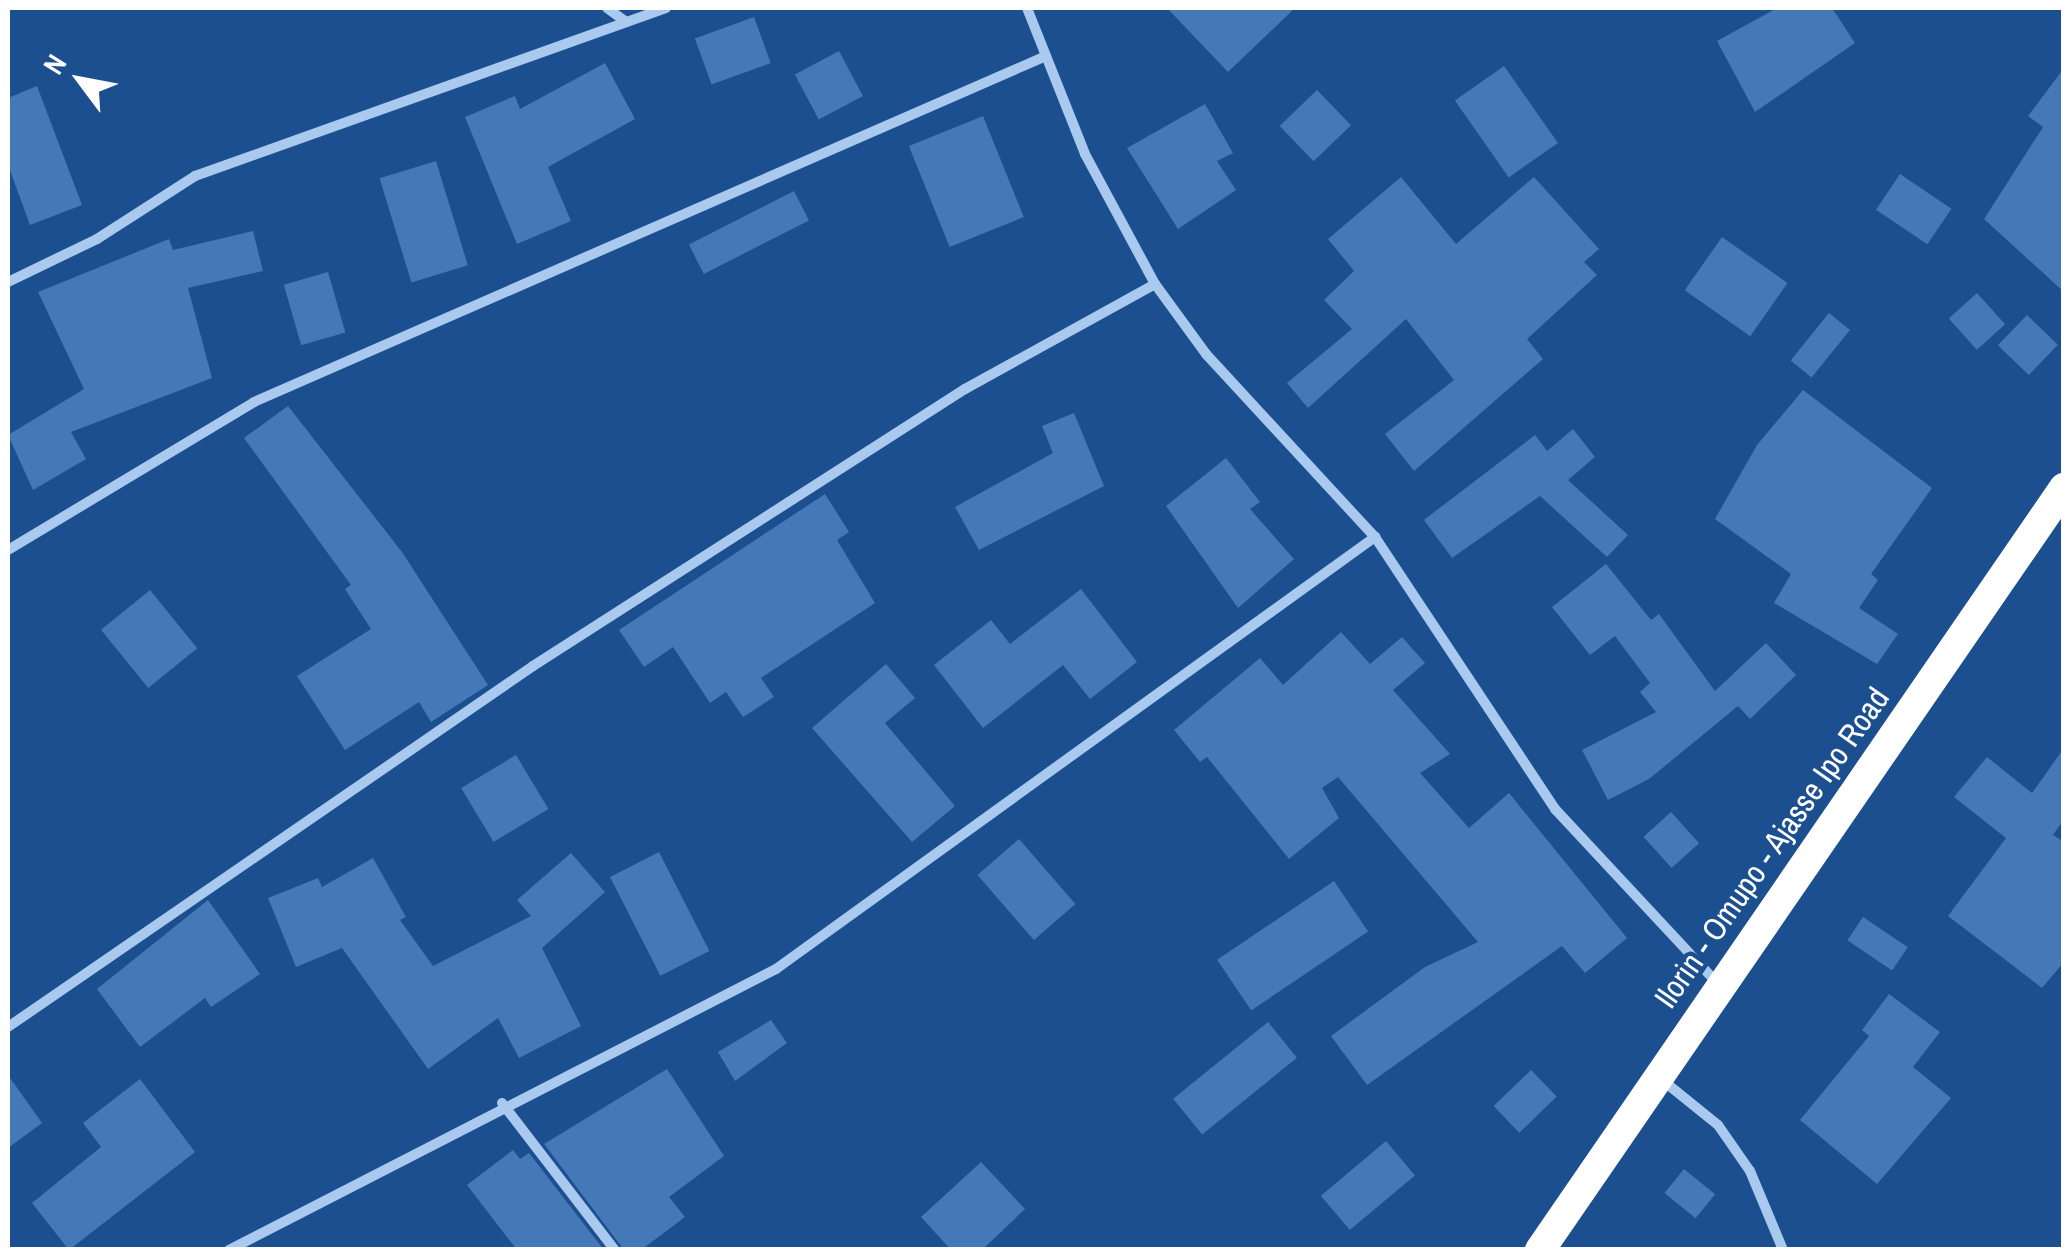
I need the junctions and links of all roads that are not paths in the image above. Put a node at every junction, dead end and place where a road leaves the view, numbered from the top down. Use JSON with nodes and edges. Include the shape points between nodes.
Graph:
{"nodes":[{"id":1,"x":607,"y":8,"type":"edge"},
{"id":2,"x":666,"y":8,"type":"edge"},
{"id":3,"x":1027,"y":8,"type":"edge"},
{"id":4,"x":626,"y":22,"type":"junction"},
{"id":5,"x":1046,"y":56,"type":"junction"},
{"id":6,"x":8,"y":282,"type":"edge"},
{"id":7,"x":1155,"y":284,"type":"junction"},
{"id":8,"x":2064,"y":488,"type":"edge"},
{"id":9,"x":1375,"y":537,"type":"junction"},
{"id":10,"x":8,"y":550,"type":"edge"},
{"id":11,"x":1717,"y":983,"type":"junction"},
{"id":12,"x":8,"y":1008,"type":"edge"},
{"id":13,"x":12,"y":1023,"type":"edge"},
{"id":14,"x":1660,"y":1078,"type":"junction"},
{"id":15,"x":502,"y":1103,"type":"junction"},
{"id":16,"x":228,"y":1250,"type":"edge"},
{"id":17,"x":616,"y":1250,"type":"edge"},
{"id":18,"x":1540,"y":1250,"type":"edge"},
{"id":19,"x":1782,"y":1250,"type":"edge"}],
"edges":[{"from":1,"to":4,"type":"street"},
{"from":2,"to":4,"type":"street"},
{"from":3,"to":5,"type":"street"},
{"from":4,"to":6,"type":"street","via":[[195,176],[97,239]]},
{"from":5,"to":7,"type":"street","via":[[1085,154]]},
{"from":5,"to":10,"type":"street","via":[[254,402]]},
{"from":7,"to":9,"type":"street","via":[[1206,354]]},
{"from":7,"to":13,"type":"street","via":[[965,390],[533,666]]},
{"from":8,"to":11,"type":"highway","name":"Ilorin - Omupo - Ajasse Ipo Road"},
{"from":9,"to":11,"type":"street","via":[[1554,809]]},
{"from":9,"to":15,"type":"street","via":[[776,969]]},
{"from":11,"to":14,"type":"highway","name":"Ilorin - Omupo - Ajasse Ipo Road"},
{"from":12,"to":13,"type":"street"},
{"from":14,"to":18,"type":"highway","name":"Ilorin - Omupo - Ajasse Ipo Road"},
{"from":14,"to":19,"type":"street","via":[[1718,1124],[1750,1171]]},
{"from":15,"to":16,"type":"street"},
{"from":15,"to":17,"type":"street"}]}
